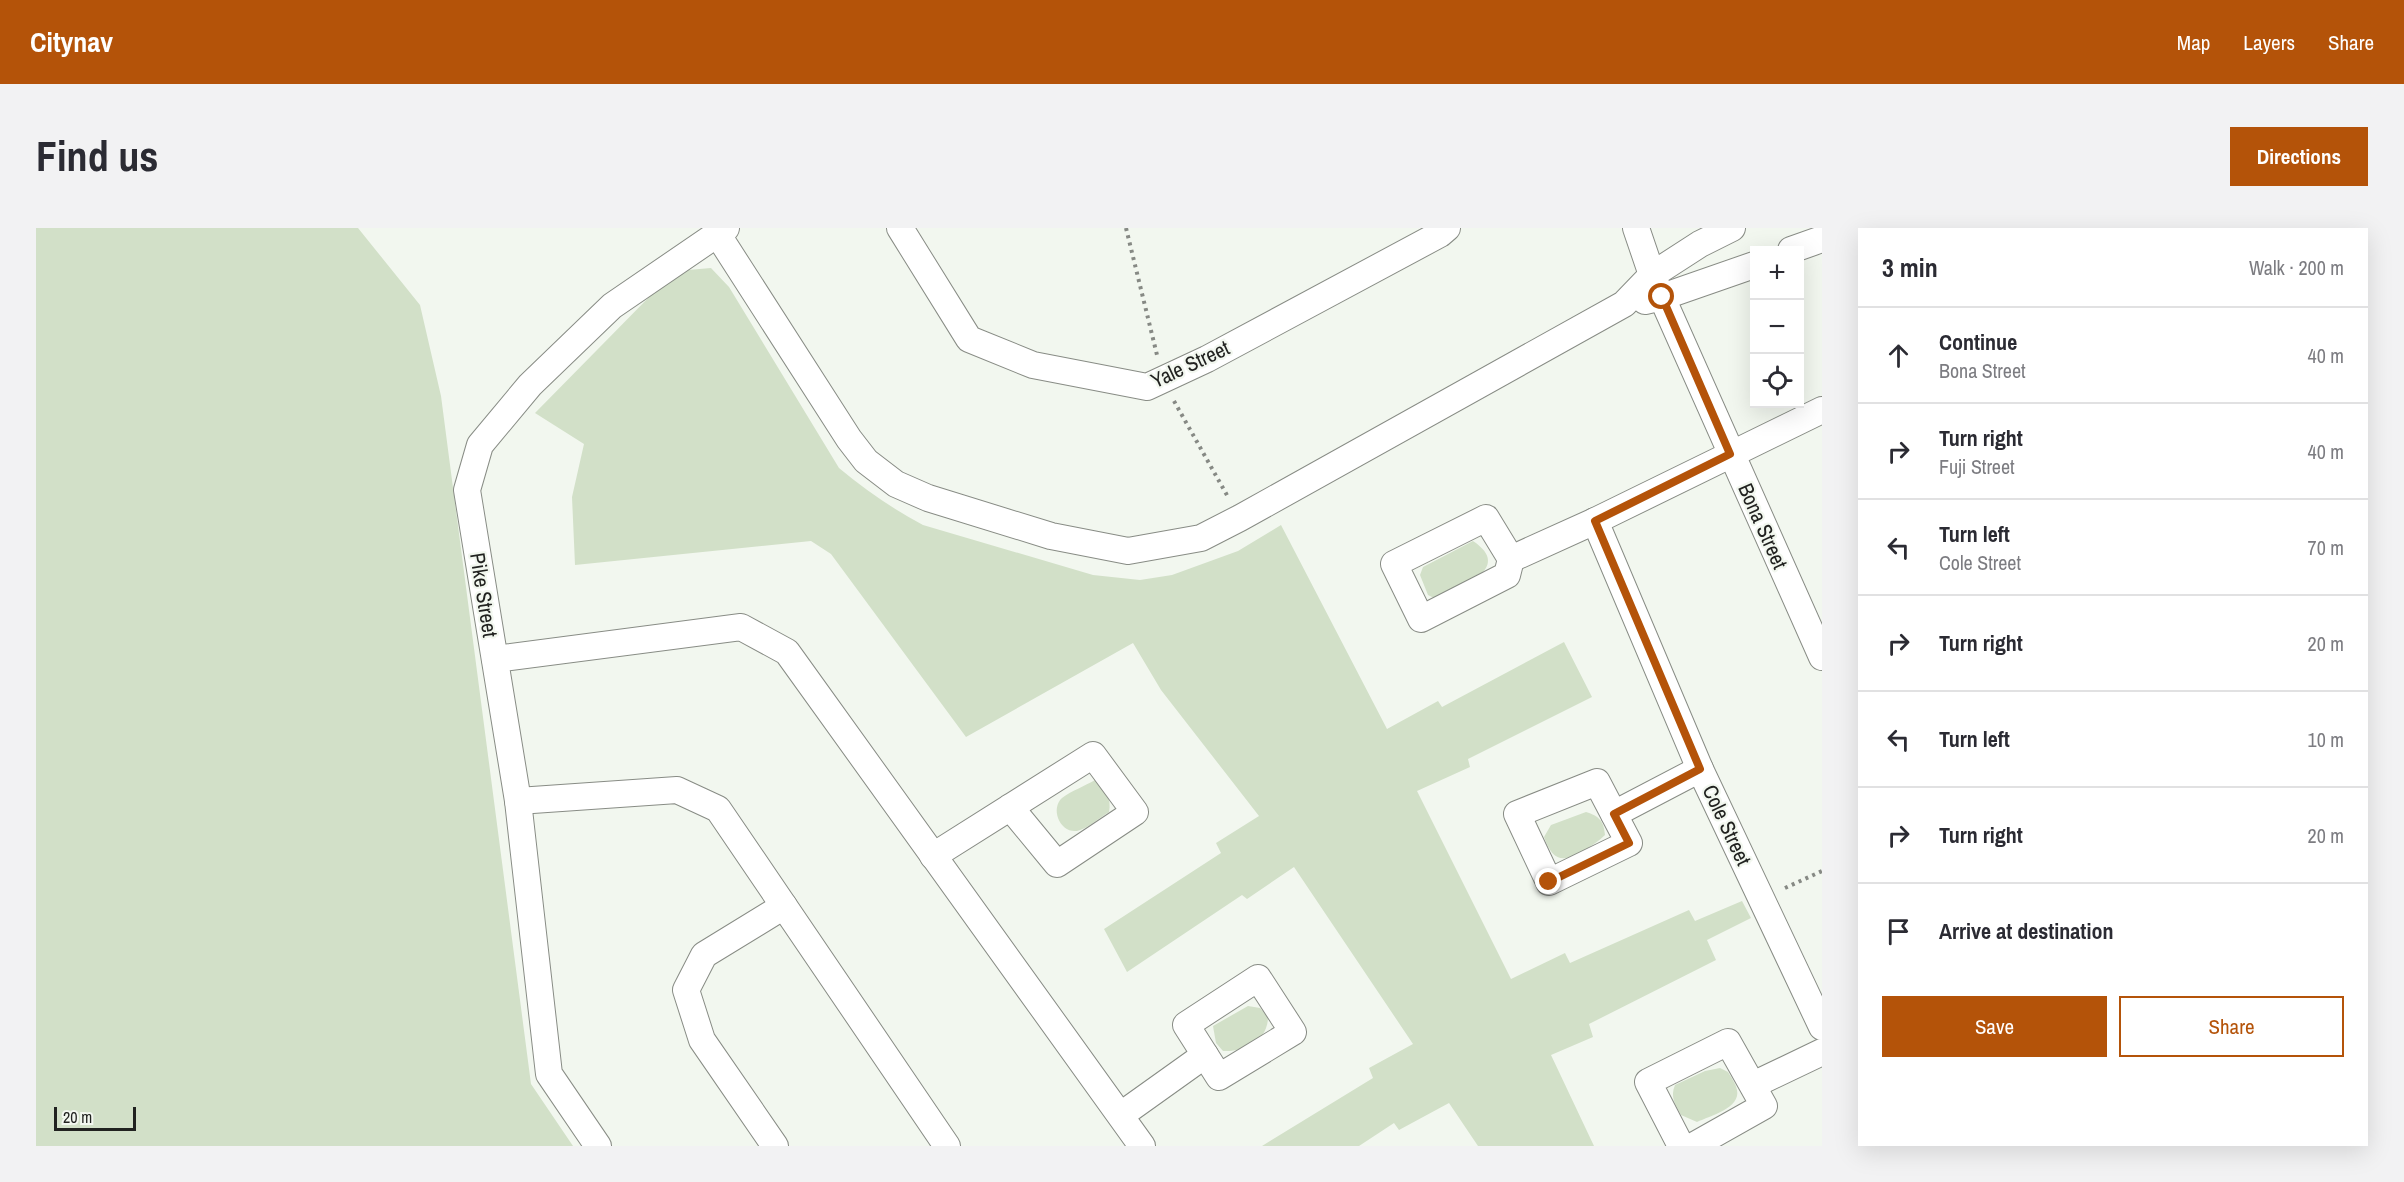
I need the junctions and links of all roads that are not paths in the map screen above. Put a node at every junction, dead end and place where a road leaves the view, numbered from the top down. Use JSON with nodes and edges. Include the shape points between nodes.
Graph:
{"nodes":[{"id":1,"x":900,"y":228,"type":"edge"},
{"id":2,"x":1447,"y":228,"type":"edge"},
{"id":3,"x":1636,"y":228,"type":"edge"},
{"id":4,"x":1732,"y":228,"type":"edge"},
{"id":5,"x":717,"y":230,"type":"edge"},
{"id":6,"x":1822,"y":239,"type":"edge"},
{"id":7,"x":1802,"y":246,"type":"edge"},
{"id":8,"x":1750,"y":265,"type":"edge"},
{"id":9,"x":1657,"y":286,"type":"junction"},
{"id":10,"x":1822,"y":410,"type":"edge"},
{"id":11,"x":1730,"y":454,"type":"junction"},
{"id":12,"x":1595,"y":521,"type":"junction"},
{"id":13,"x":1511,"y":559,"type":"junction"},
{"id":14,"x":1822,"y":657,"type":"edge"},
{"id":15,"x":495,"y":659,"type":"junction"},
{"id":16,"x":1700,"y":769,"type":"junction"},
{"id":17,"x":518,"y":801,"type":"junction"},
{"id":18,"x":1010,"y":807,"type":"junction"},
{"id":19,"x":1614,"y":814,"type":"dead end"},
{"id":20,"x":933,"y":856,"type":"junction"},
{"id":21,"x":784,"y":906,"type":"junction"},
{"id":22,"x":1822,"y":1027,"type":"edge"},
{"id":23,"x":1822,"y":1052,"type":"edge"},
{"id":24,"x":1205,"y":1055,"type":"dead end"},
{"id":25,"x":1753,"y":1085,"type":"junction"},
{"id":26,"x":1121,"y":1114,"type":"junction"},
{"id":27,"x":598,"y":1146,"type":"edge"},
{"id":28,"x":775,"y":1146,"type":"edge"},
{"id":29,"x":947,"y":1146,"type":"edge"},
{"id":30,"x":1142,"y":1146,"type":"edge"},
{"id":31,"x":1682,"y":1146,"type":"edge"},
{"id":32,"x":1693,"y":1146,"type":"edge"}],
"edges":[{"from":1,"to":2,"type":"street","name":"Yale Street","via":[[969,339],[1033,365],[1148,387]]},
{"from":3,"to":9,"type":"street","name":"Bona Street"},
{"from":4,"to":9,"type":"street","via":[[1700,244]]},
{"from":5,"to":9,"type":"street","via":[[866,461],[896,484],[928,498],[1051,536],[1128,551],[1201,538]]},
{"from":5,"to":15,"type":"street","name":"Pike Street","via":[[612,306],[530,385],[480,445],[467,490]]},
{"from":6,"to":7,"type":"street"},
{"from":8,"to":9,"type":"street"},
{"from":9,"to":11,"type":"street","name":"Bona Street"},
{"from":10,"to":11,"type":"street"},
{"from":11,"to":12,"type":"street"},
{"from":11,"to":14,"type":"street","name":"Bona Street"},
{"from":12,"to":13,"type":"street"},
{"from":12,"to":16,"type":"street","name":"Cole Street"},
{"from":13,"to":13,"type":"street","via":[[1486,518],[1394,564],[1421,619],[1507,575]]},
{"from":15,"to":17,"type":"street","name":"Pike Street"},
{"from":15,"to":20,"type":"street","via":[[741,627],[787,652]]},
{"from":16,"to":19,"type":"street"},
{"from":16,"to":22,"type":"street","name":"Cole Street"},
{"from":17,"to":21,"type":"street","via":[[677,790],[718,809]]},
{"from":17,"to":27,"type":"street","name":"Pike Street","via":[[549,1074]]},
{"from":18,"to":18,"type":"street","via":[[1093,755],[1136,812],[1057,864]]},
{"from":18,"to":20,"type":"street"},
{"from":20,"to":26,"type":"street"},
{"from":21,"to":28,"type":"street","via":[[704,955],[686,990],[702,1040]]},
{"from":21,"to":29,"type":"street"},
{"from":23,"to":25,"type":"street"},
{"from":24,"to":26,"type":"street"},
{"from":25,"to":31,"type":"street","via":[[1728,1042],[1648,1082]]},
{"from":25,"to":32,"type":"street","via":[[1764,1106]]},
{"from":26,"to":30,"type":"street"}]}
